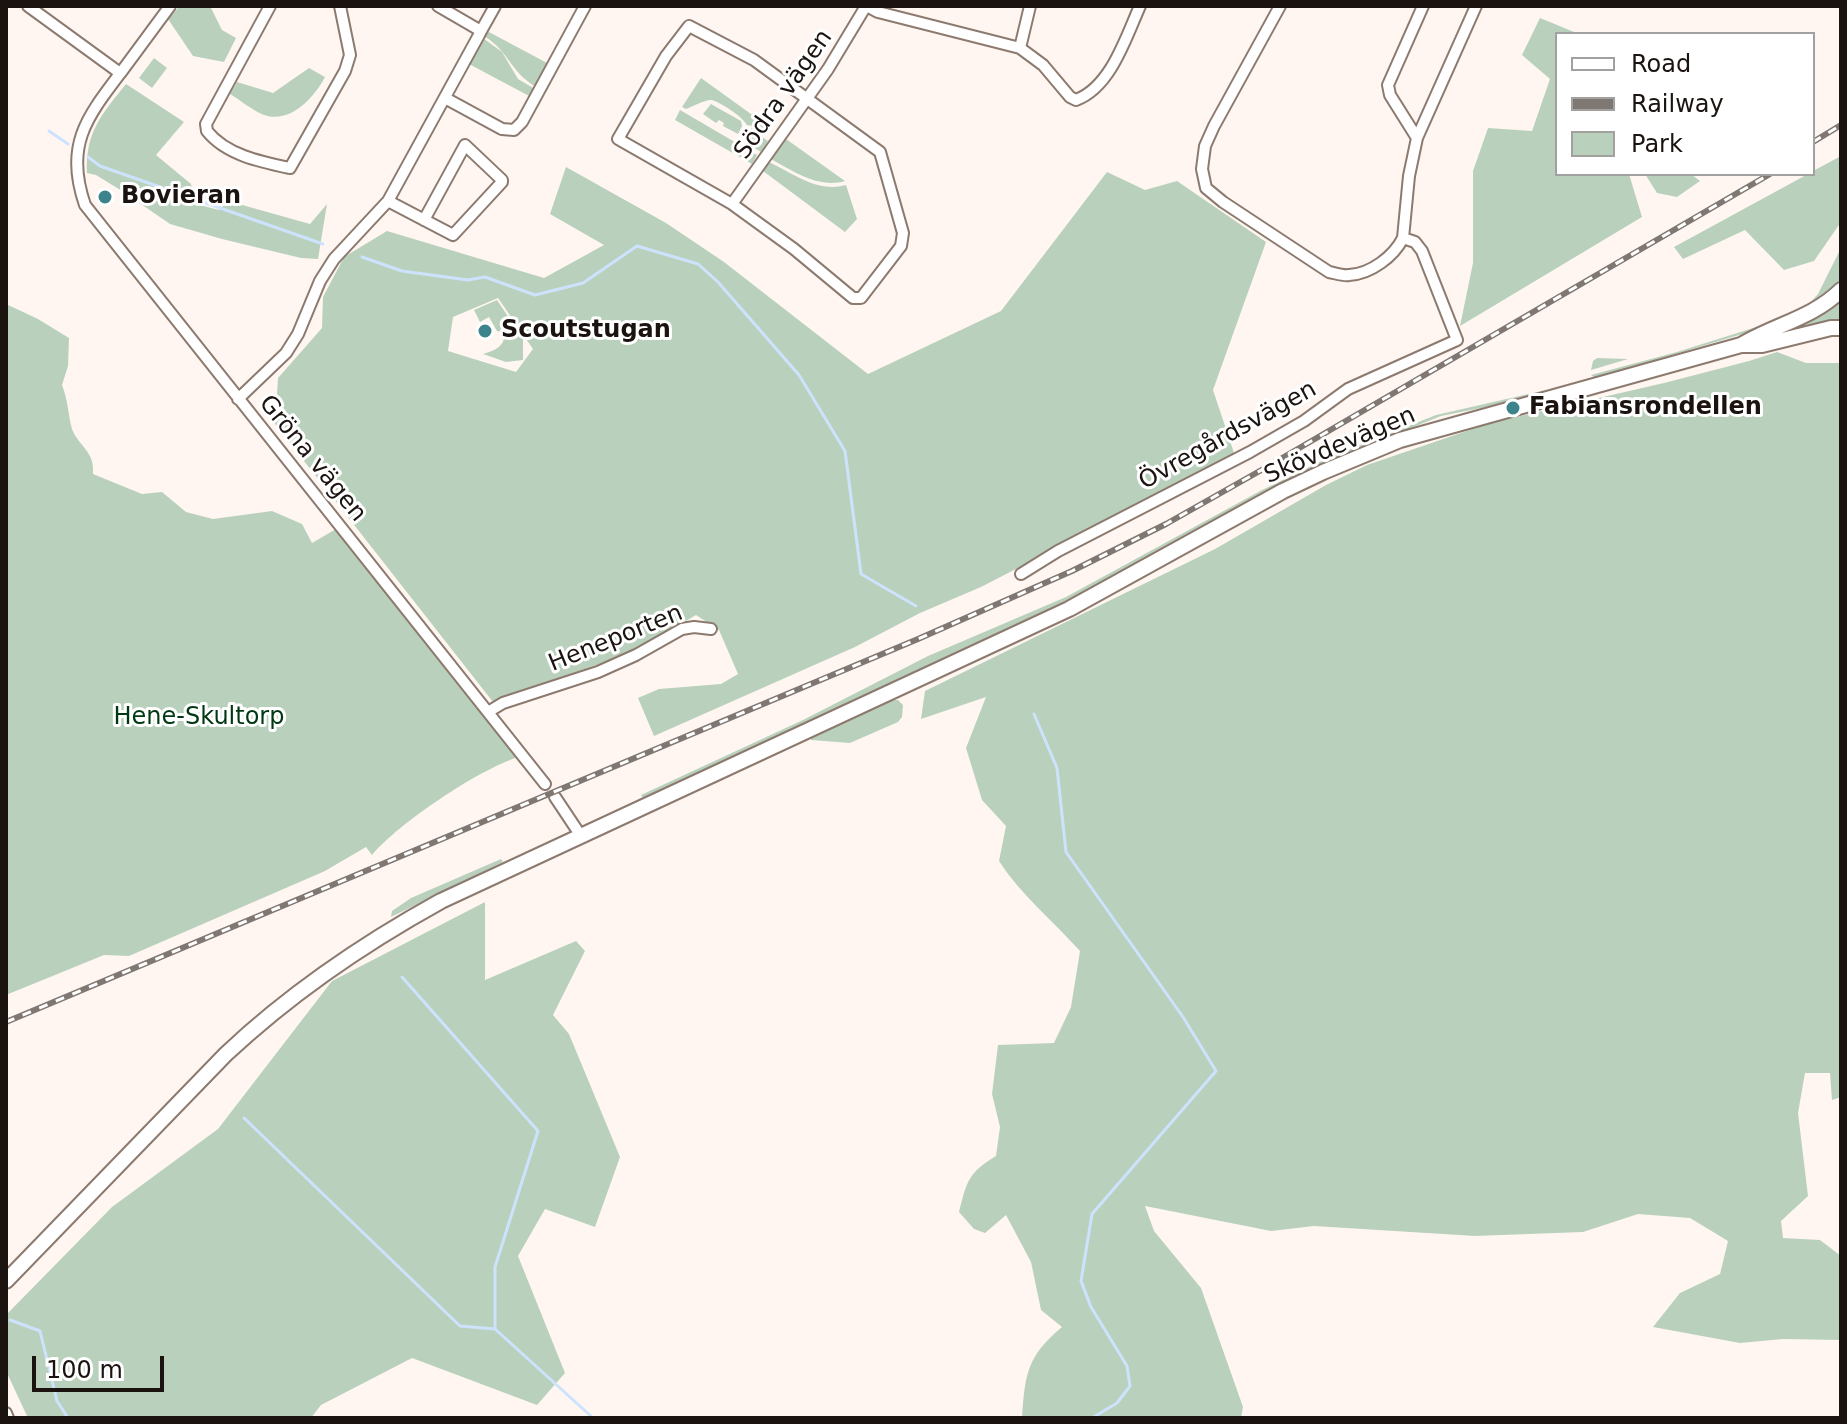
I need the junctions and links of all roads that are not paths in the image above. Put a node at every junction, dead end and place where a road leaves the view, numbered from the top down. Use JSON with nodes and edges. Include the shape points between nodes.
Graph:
{"nodes":[{"id":1,"x":28,"y":6,"type":"edge"},
{"id":2,"x":170,"y":6,"type":"edge"},
{"id":3,"x":270,"y":6,"type":"edge"},
{"id":4,"x":340,"y":6,"type":"edge"},
{"id":5,"x":438,"y":6,"type":"edge"},
{"id":6,"x":495,"y":6,"type":"edge"},
{"id":7,"x":585,"y":6,"type":"edge"},
{"id":8,"x":866,"y":6,"type":"edge"},
{"id":9,"x":1030,"y":6,"type":"edge"},
{"id":10,"x":1140,"y":6,"type":"edge"},
{"id":11,"x":1280,"y":6,"type":"edge"},
{"id":12,"x":1423,"y":6,"type":"edge"},
{"id":13,"x":1476,"y":6,"type":"edge"},
{"id":14,"x":481,"y":31,"type":"junction"},
{"id":15,"x":1020,"y":48,"type":"junction"},
{"id":16,"x":120,"y":73,"type":"junction"},
{"id":17,"x":445,"y":98,"type":"junction"},
{"id":18,"x":806,"y":98,"type":"junction"},
{"id":19,"x":1417,"y":138,"type":"junction"},
{"id":20,"x":388,"y":201,"type":"junction"},
{"id":21,"x":732,"y":204,"type":"junction"},
{"id":22,"x":424,"y":220,"type":"junction"},
{"id":23,"x":1403,"y":238,"type":"junction"},
{"id":24,"x":1841,"y":290,"type":"edge"},
{"id":25,"x":1841,"y":328,"type":"edge"},
{"id":26,"x":1741,"y":345,"type":"junction"},
{"id":27,"x":238,"y":399,"type":"junction"},
{"id":28,"x":1021,"y":574,"type":"dead end"},
{"id":29,"x":711,"y":629,"type":"dead end"},
{"id":30,"x":488,"y":712,"type":"junction"},
{"id":31,"x":545,"y":784,"type":"dead end"},
{"id":32,"x":555,"y":797,"type":"dead end"},
{"id":33,"x":581,"y":836,"type":"junction"},
{"id":34,"x":6,"y":1281,"type":"edge"}],
"edges":[{"from":1,"to":16,"type":"street"},
{"from":2,"to":16,"type":"street"},
{"from":3,"to":4,"type":"street","via":[[206,124],[207,131],[229,148],[290,168],[350,55]]},
{"from":5,"to":14,"type":"street"},
{"from":6,"to":14,"type":"street"},
{"from":7,"to":17,"type":"street","via":[[514,130],[502,129]]},
{"from":8,"to":15,"type":"street"},
{"from":8,"to":18,"type":"street","name":"Södra vägen"},
{"from":9,"to":15,"type":"street"},
{"from":10,"to":15,"type":"street","via":[[1108,72],[1076,100]]},
{"from":11,"to":23,"type":"street","via":[[1205,146],[1206,188],[1329,272],[1350,275],[1373,268]]},
{"from":12,"to":19,"type":"street","via":[[1388,85]]},
{"from":13,"to":19,"type":"street"},
{"from":14,"to":17,"type":"street"},
{"from":16,"to":27,"type":"street","name":"Gröna vägen","via":[[80,135],[77,174],[85,205]]},
{"from":17,"to":20,"type":"street"},
{"from":18,"to":21,"type":"street","name":"Södra vägen"},
{"from":18,"to":21,"type":"street","via":[[736,49],[689,26],[666,56],[618,139]]},
{"from":18,"to":21,"type":"street","via":[[880,152],[903,233],[901,246],[865,294],[853,298]]},
{"from":19,"to":23,"type":"street"},
{"from":20,"to":22,"type":"street"},
{"from":20,"to":27,"type":"street","via":[[334,259],[286,353]]},
{"from":22,"to":22,"type":"street","via":[[453,235],[502,180],[465,145]]},
{"from":23,"to":28,"type":"street","name":"Övregårdsvägen","via":[[1422,251],[1457,340],[1348,389],[1250,452]]},
{"from":24,"to":26,"type":"main road","via":[[1810,314]]},
{"from":25,"to":26,"type":"main road"},
{"from":26,"to":33,"type":"main road","name":"Skövdevägen","via":[[1400,440],[1283,491],[1069,609]]},
{"from":27,"to":30,"type":"street","name":"Gröna vägen"},
{"from":29,"to":30,"type":"street","name":"Heneporten","via":[[682,629],[617,664]]},
{"from":30,"to":31,"type":"street"},
{"from":32,"to":33,"type":"street"},
{"from":33,"to":34,"type":"main road","name":"Skövdevägen","via":[[441,901],[319,976],[226,1054]]}]}
